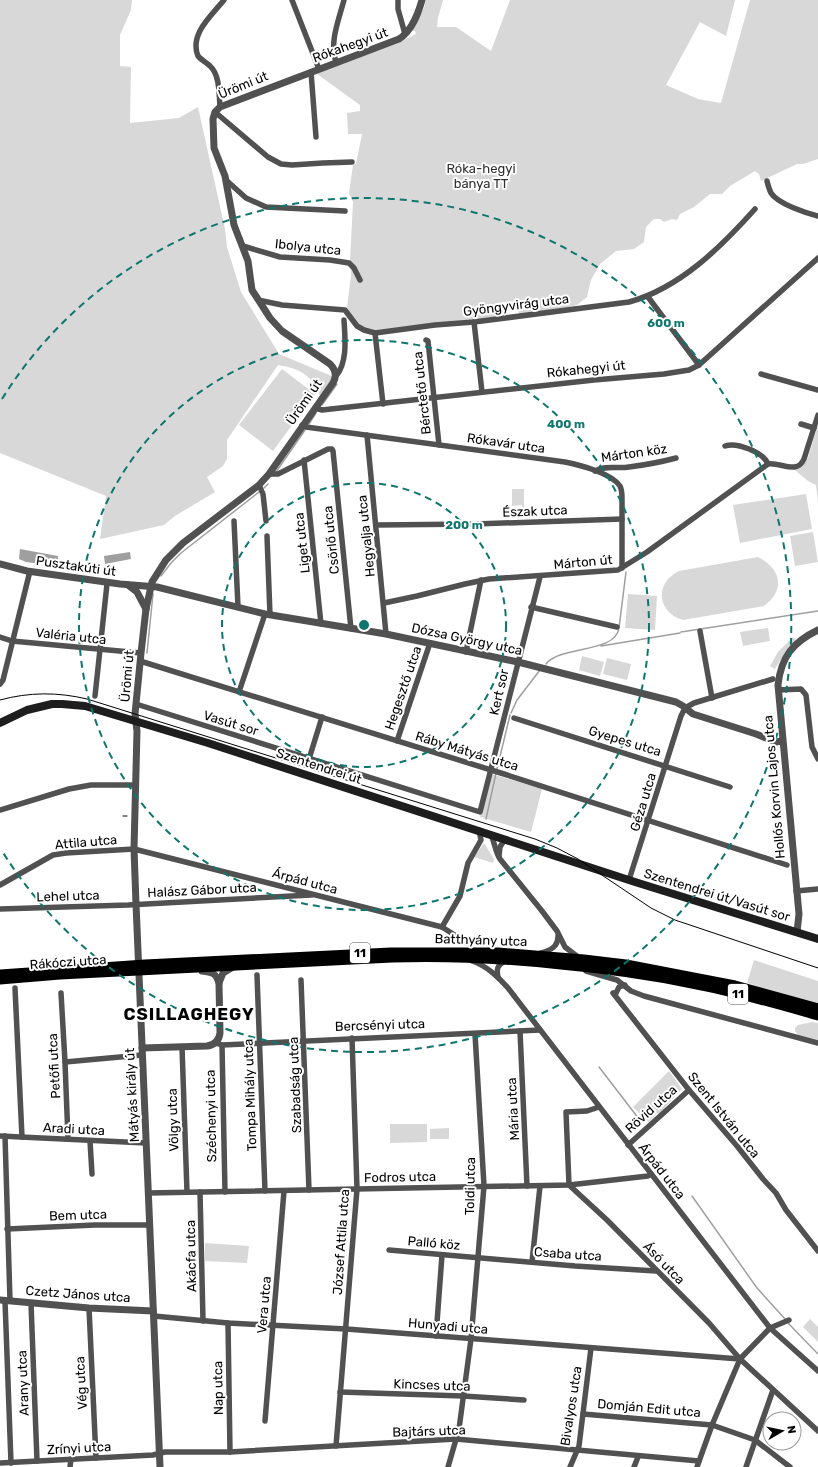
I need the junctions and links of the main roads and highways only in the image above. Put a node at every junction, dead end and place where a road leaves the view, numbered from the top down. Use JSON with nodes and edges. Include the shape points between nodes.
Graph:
{"nodes":[{"id":1,"x":0,"y":723,"type":"edge"},
{"id":2,"x":629,"y":880,"type":"joint"},
{"id":3,"x":818,"y":939,"type":"edge"},
{"id":4,"x":139,"y":968,"type":"junction"},
{"id":5,"x":0,"y":974,"type":"edge"},
{"id":6,"x":0,"y":980,"type":"edge"},
{"id":7,"x":818,"y":1008,"type":"edge"},
{"id":8,"x":818,"y":1016,"type":"edge"}],
"edges":[{"from":1,"to":2,"type":"main road","name":"Szentendrei út","via":[[27,710],[52,704],[85,706],[208,743]]},
{"from":2,"to":3,"type":"main road","name":"Szentendrei út/Vasút sor"},
{"from":4,"to":5,"type":"main road","name":"Rákóczi utca","number":"11","via":[[46,970]]},
{"from":4,"to":6,"type":"main road","name":"Rákóczi utca","number":"11"},
{"from":4,"to":7,"type":"main road","name":"Batthyány utca","number":"11","via":[[391,952],[486,952],[626,964],[714,980]]},
{"from":4,"to":8,"type":"main road","name":"Batthyány utca","number":"11","via":[[193,969],[410,958],[508,959],[628,972],[691,983]]}]}
